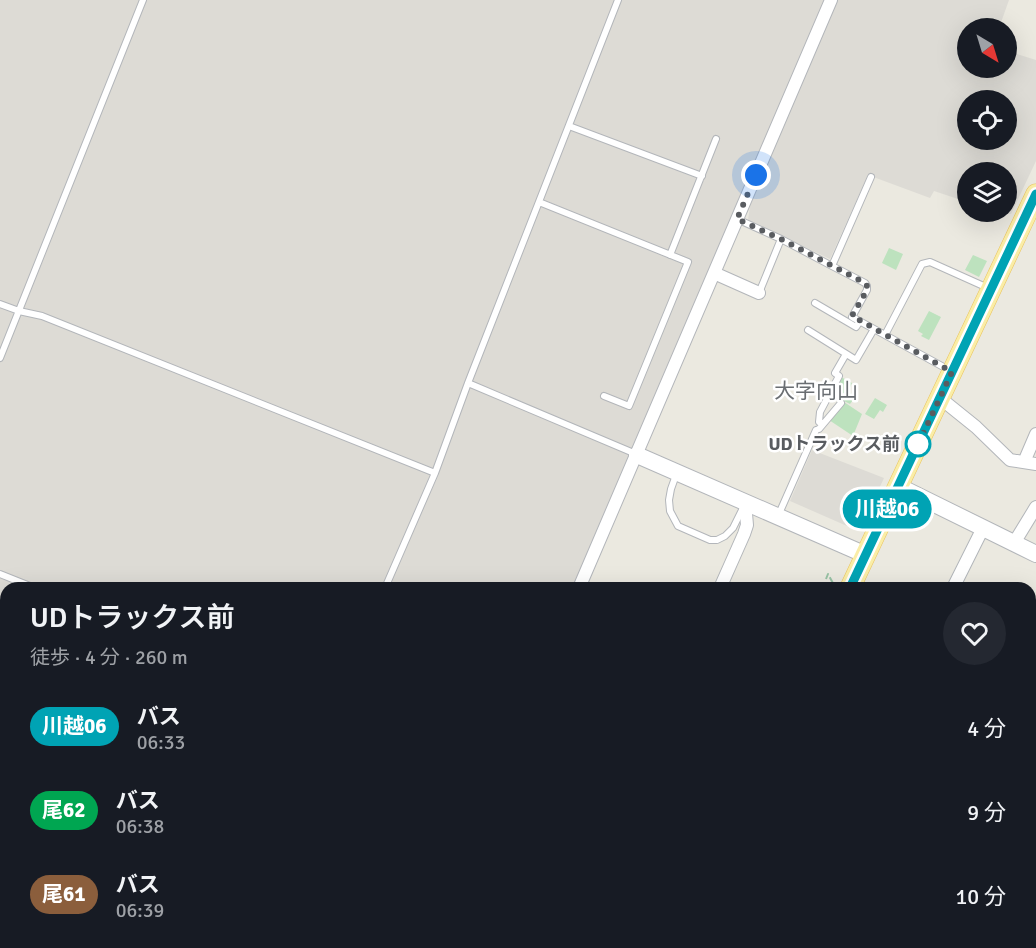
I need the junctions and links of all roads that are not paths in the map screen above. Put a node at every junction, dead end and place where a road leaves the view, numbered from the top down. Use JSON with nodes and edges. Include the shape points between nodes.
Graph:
{"nodes":[{"id":1,"x":143,"y":0,"type":"edge"},
{"id":2,"x":618,"y":0,"type":"edge"},
{"id":3,"x":831,"y":0,"type":"edge"},
{"id":4,"x":569,"y":126,"type":"junction"},
{"id":5,"x":716,"y":139,"type":"dead end"},
{"id":6,"x":702,"y":176,"type":"junction"},
{"id":7,"x":871,"y":177,"type":"dead end"},
{"id":8,"x":1036,"y":194,"type":"edge"},
{"id":9,"x":539,"y":202,"type":"junction"},
{"id":10,"x":737,"y":219,"type":"junction"},
{"id":11,"x":781,"y":239,"type":"junction"},
{"id":12,"x":670,"y":255,"type":"junction"},
{"id":13,"x":832,"y":266,"type":"junction"},
{"id":14,"x":714,"y":273,"type":"junction"},
{"id":15,"x":991,"y":289,"type":"junction"},
{"id":16,"x":759,"y":293,"type":"joint"},
{"id":17,"x":815,"y":303,"type":"dead end"},
{"id":18,"x":0,"y":304,"type":"edge"},
{"id":19,"x":19,"y":310,"type":"junction"},
{"id":20,"x":860,"y":321,"type":"junction"},
{"id":21,"x":874,"y":329,"type":"junction"},
{"id":22,"x":808,"y":330,"type":"dead end"},
{"id":23,"x":885,"y":335,"type":"junction"},
{"id":24,"x":846,"y":354,"type":"junction"},
{"id":25,"x":0,"y":358,"type":"edge"},
{"id":26,"x":952,"y":372,"type":"junction"},
{"id":27,"x":468,"y":383,"type":"junction"},
{"id":28,"x":604,"y":396,"type":"dead end"},
{"id":29,"x":940,"y":398,"type":"junction"},
{"id":30,"x":841,"y":403,"type":"dead end"},
{"id":31,"x":823,"y":424,"type":"junction"},
{"id":32,"x":1036,"y":434,"type":"edge"},
{"id":33,"x":637,"y":454,"type":"junction"},
{"id":34,"x":1030,"y":463,"type":"edge"},
{"id":35,"x":677,"y":472,"type":"junction"},
{"id":36,"x":435,"y":473,"type":"junction"},
{"id":37,"x":898,"y":486,"type":"junction"},
{"id":38,"x":745,"y":502,"type":"junction"},
{"id":39,"x":1036,"y":507,"type":"edge"},
{"id":40,"x":778,"y":516,"type":"junction"},
{"id":41,"x":983,"y":528,"type":"junction"},
{"id":42,"x":1014,"y":543,"type":"junction"},
{"id":43,"x":1036,"y":554,"type":"edge"},
{"id":44,"x":866,"y":555,"type":"junction"},
{"id":45,"x":0,"y":574,"type":"edge"},
{"id":46,"x":20,"y":582,"type":"edge"},
{"id":47,"x":389,"y":582,"type":"edge"},
{"id":48,"x":582,"y":582,"type":"edge"},
{"id":49,"x":723,"y":582,"type":"edge"},
{"id":50,"x":853,"y":582,"type":"edge"},
{"id":51,"x":957,"y":582,"type":"edge"}],
"edges":[{"from":1,"to":19,"type":"lane"},
{"from":2,"to":4,"type":"lane"},
{"from":3,"to":10,"type":"street"},
{"from":4,"to":6,"type":"lane"},
{"from":4,"to":9,"type":"lane"},
{"from":5,"to":6,"type":"lane"},
{"from":6,"to":12,"type":"lane"},
{"from":7,"to":13,"type":"lane"},
{"from":8,"to":15,"type":"main road"},
{"from":9,"to":12,"type":"lane"},
{"from":9,"to":27,"type":"lane"},
{"from":10,"to":11,"type":"lane"},
{"from":10,"to":14,"type":"street"},
{"from":11,"to":13,"type":"lane"},
{"from":11,"to":16,"type":"lane"},
{"from":12,"to":28,"type":"lane","via":[[688,262],[629,406]]},
{"from":13,"to":20,"type":"lane","via":[[867,286],[852,316]]},
{"from":14,"to":16,"type":"street"},
{"from":14,"to":33,"type":"street"},
{"from":15,"to":23,"type":"lane","via":[[930,262],[922,264]]},
{"from":15,"to":26,"type":"main road"},
{"from":17,"to":20,"type":"lane","via":[[856,327]]},
{"from":18,"to":19,"type":"lane"},
{"from":19,"to":25,"type":"lane"},
{"from":19,"to":36,"type":"lane"},
{"from":20,"to":21,"type":"lane"},
{"from":21,"to":23,"type":"lane"},
{"from":21,"to":24,"type":"lane","via":[[856,360]]},
{"from":22,"to":24,"type":"lane"},
{"from":23,"to":26,"type":"lane"},
{"from":24,"to":31,"type":"lane","via":[[820,412],[819,422]]},
{"from":26,"to":29,"type":"main road"},
{"from":27,"to":33,"type":"lane"},
{"from":27,"to":36,"type":"lane"},
{"from":29,"to":34,"type":"street","via":[[1010,460]]},
{"from":29,"to":37,"type":"main road"},
{"from":30,"to":31,"type":"lane"},
{"from":31,"to":40,"type":"lane","via":[[816,430]]},
{"from":32,"to":34,"type":"street"},
{"from":33,"to":35,"type":"street"},
{"from":33,"to":48,"type":"street"},
{"from":35,"to":38,"type":"street"},
{"from":35,"to":38,"type":"lane","via":[[669,500],[678,526],[717,540],[734,528]]},
{"from":36,"to":47,"type":"lane"},
{"from":37,"to":41,"type":"street"},
{"from":37,"to":44,"type":"main road"},
{"from":38,"to":40,"type":"street"},
{"from":38,"to":49,"type":"street","via":[[747,525]]},
{"from":39,"to":42,"type":"street"},
{"from":40,"to":44,"type":"street"},
{"from":41,"to":42,"type":"street"},
{"from":41,"to":51,"type":"street"},
{"from":42,"to":43,"type":"street"},
{"from":44,"to":50,"type":"main road"},
{"from":45,"to":46,"type":"lane"}]}
